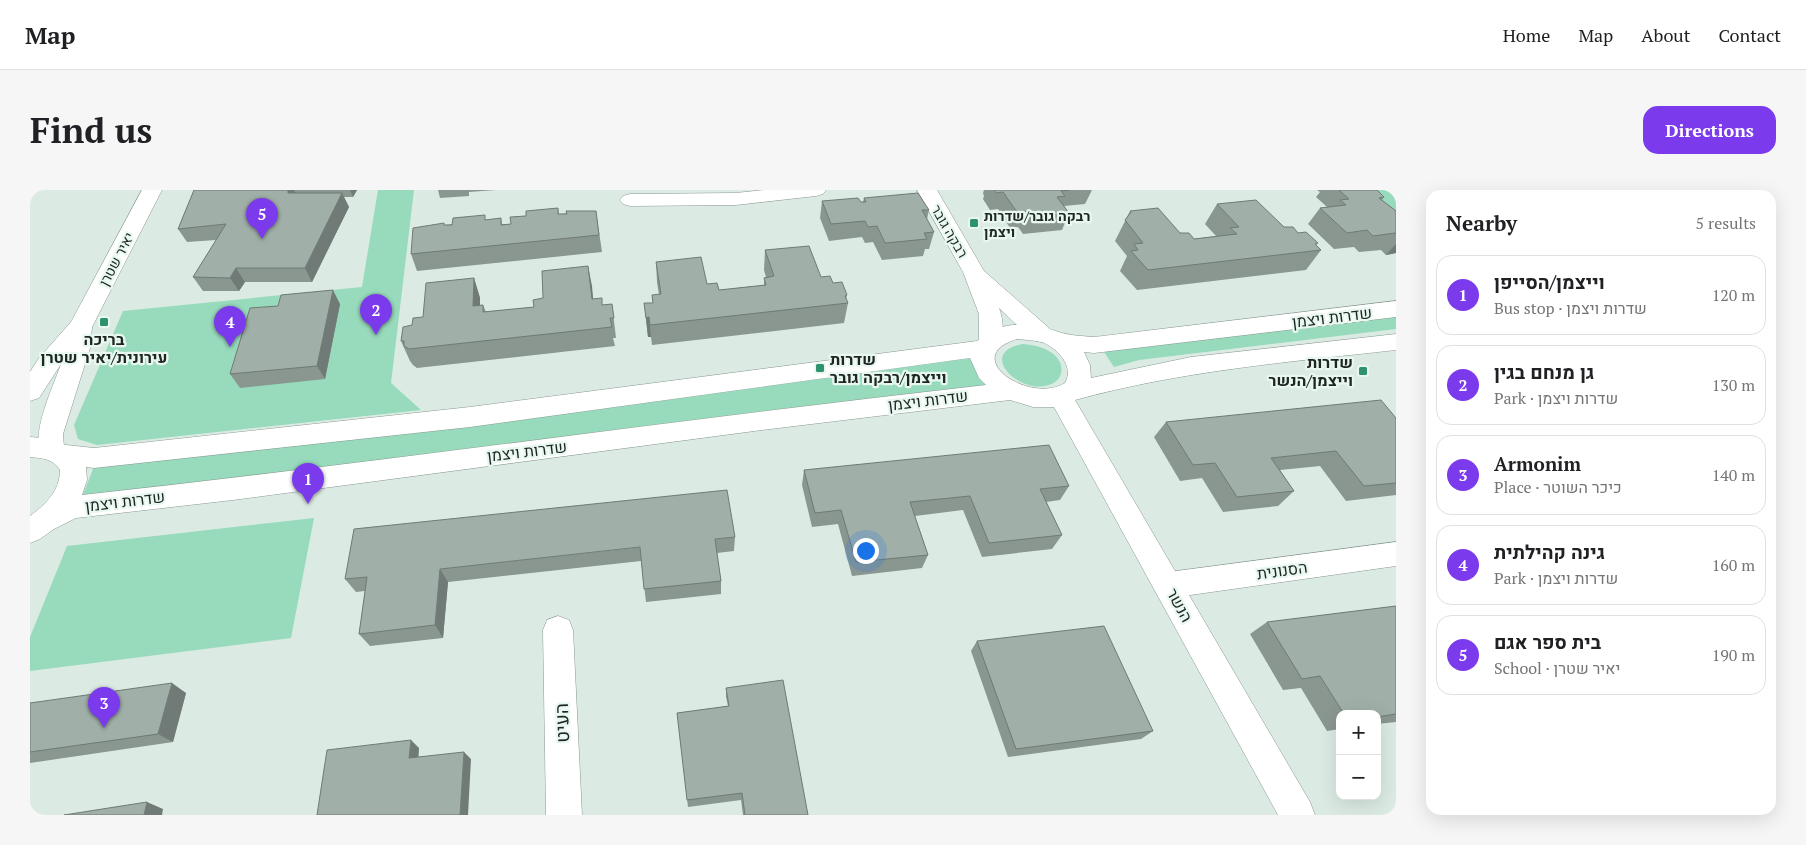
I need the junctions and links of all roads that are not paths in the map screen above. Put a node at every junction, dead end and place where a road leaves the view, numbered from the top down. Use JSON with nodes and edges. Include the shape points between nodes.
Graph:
{"nodes":[{"id":1,"x":152,"y":190,"type":"edge"},
{"id":2,"x":816,"y":190,"type":"edge"},
{"id":3,"x":927,"y":190,"type":"edge"},
{"id":4,"x":630,"y":200,"type":"dead end"},
{"id":5,"x":974,"y":272,"type":"junction"},
{"id":6,"x":1396,"y":309,"type":"edge"},
{"id":7,"x":80,"y":327,"type":"junction"},
{"id":8,"x":1050,"y":337,"type":"junction"},
{"id":9,"x":1396,"y":342,"type":"edge"},
{"id":10,"x":987,"y":344,"type":"junction"},
{"id":11,"x":1010,"y":391,"type":"junction"},
{"id":12,"x":30,"y":392,"type":"edge"},
{"id":13,"x":1065,"y":394,"type":"junction"},
{"id":14,"x":49,"y":450,"type":"edge"},
{"id":15,"x":38,"y":525,"type":"edge"},
{"id":16,"x":1396,"y":554,"type":"edge"},
{"id":17,"x":1169,"y":585,"type":"junction"},
{"id":18,"x":558,"y":630,"type":"dead end"},
{"id":19,"x":564,"y":815,"type":"edge"},
{"id":20,"x":1297,"y":815,"type":"edge"}],
"edges":[{"from":1,"to":7,"type":"street","name":"יאיר שטרן"},
{"from":2,"to":4,"type":"street","via":[[736,199]]},
{"from":3,"to":5,"type":"street","name":"רבקה גובר"},
{"from":5,"to":8,"type":"street","name":"רבקה גובר"},
{"from":5,"to":10,"type":"street","name":"רבקה גובר","via":[[990,314]]},
{"from":6,"to":8,"type":"street","name":"שדרות ויצמן","via":[[1094,345]]},
{"from":7,"to":12,"type":"street","name":"יאיר שטרן","via":[[46,364]]},
{"from":7,"to":14,"type":"street","name":"יאיר שטרן","via":[[78,348],[50,434]]},
{"from":8,"to":10,"type":"street","via":[[1017,330],[1003,333]]},
{"from":8,"to":13,"type":"street","via":[[1076,357],[1080,367],[1078,385]]},
{"from":9,"to":13,"type":"street","name":"שדרות ויצמן","via":[[1187,366],[1112,380]]},
{"from":10,"to":11,"type":"street","via":[[982,359],[986,371]]},
{"from":10,"to":14,"type":"street","via":[[470,417],[94,458]]},
{"from":11,"to":13,"type":"street","via":[[1044,399]]},
{"from":11,"to":15,"type":"street","name":"שדרות ויצמן","via":[[72,507]]},
{"from":13,"to":17,"type":"street","name":"הנשר"},
{"from":14,"to":15,"type":"street","via":[[73,468],[72,484],[63,502]]},
{"from":16,"to":17,"type":"street","name":"הסנונית"},
{"from":17,"to":20,"type":"street","name":"הנשר"},
{"from":18,"to":19,"type":"street","name":"העיט"}]}
